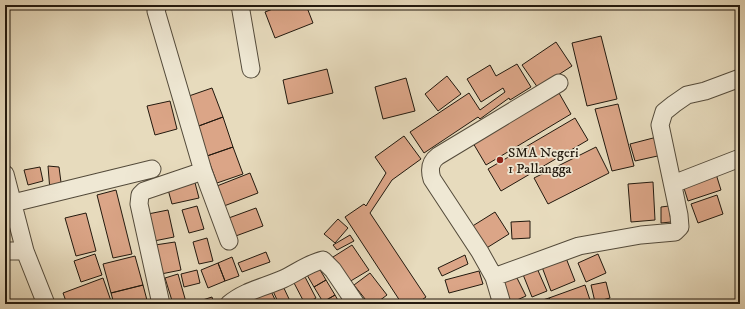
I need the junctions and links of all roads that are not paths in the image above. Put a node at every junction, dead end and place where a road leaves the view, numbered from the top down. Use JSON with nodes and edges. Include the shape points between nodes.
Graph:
{"nodes":[{"id":1,"x":158,"y":5,"type":"edge"},
{"id":2,"x":240,"y":5,"type":"edge"},
{"id":3,"x":251,"y":69,"type":"dead end"},
{"id":4,"x":740,"y":78,"type":"edge"},
{"id":5,"x":559,"y":82,"type":"dead end"},
{"id":6,"x":740,"y":158,"type":"edge"},
{"id":7,"x":152,"y":168,"type":"dead end"},
{"id":8,"x":203,"y":171,"type":"junction"},
{"id":9,"x":5,"y":174,"type":"edge"},
{"id":10,"x":673,"y":184,"type":"junction"},
{"id":11,"x":13,"y":203,"type":"junction"},
{"id":12,"x":229,"y":241,"type":"dead end"},
{"id":13,"x":5,"y":251,"type":"edge"},
{"id":14,"x":25,"y":251,"type":"junction"},
{"id":15,"x":494,"y":277,"type":"junction"},
{"id":16,"x":46,"y":304,"type":"edge"},
{"id":17,"x":161,"y":304,"type":"edge"},
{"id":18,"x":229,"y":304,"type":"edge"},
{"id":19,"x":356,"y":304,"type":"edge"},
{"id":20,"x":502,"y":304,"type":"edge"}],
"edges":[{"from":1,"to":8,"type":"street","via":[[156,10]]},
{"from":2,"to":3,"type":"street"},
{"from":4,"to":10,"type":"street","via":[[687,95],[664,112],[660,125]]},
{"from":5,"to":15,"type":"street","via":[[438,156],[432,163],[432,179]]},
{"from":6,"to":10,"type":"street"},
{"from":7,"to":11,"type":"street"},
{"from":8,"to":12,"type":"street"},
{"from":8,"to":17,"type":"street","via":[[150,188],[140,195],[139,204]]},
{"from":9,"to":11,"type":"street"},
{"from":10,"to":15,"type":"street","via":[[681,225],[675,232],[579,246]]},
{"from":11,"to":14,"type":"street"},
{"from":13,"to":14,"type":"street"},
{"from":14,"to":16,"type":"street"},
{"from":15,"to":20,"type":"street"},
{"from":18,"to":19,"type":"street","via":[[241,296],[323,260]]}]}
